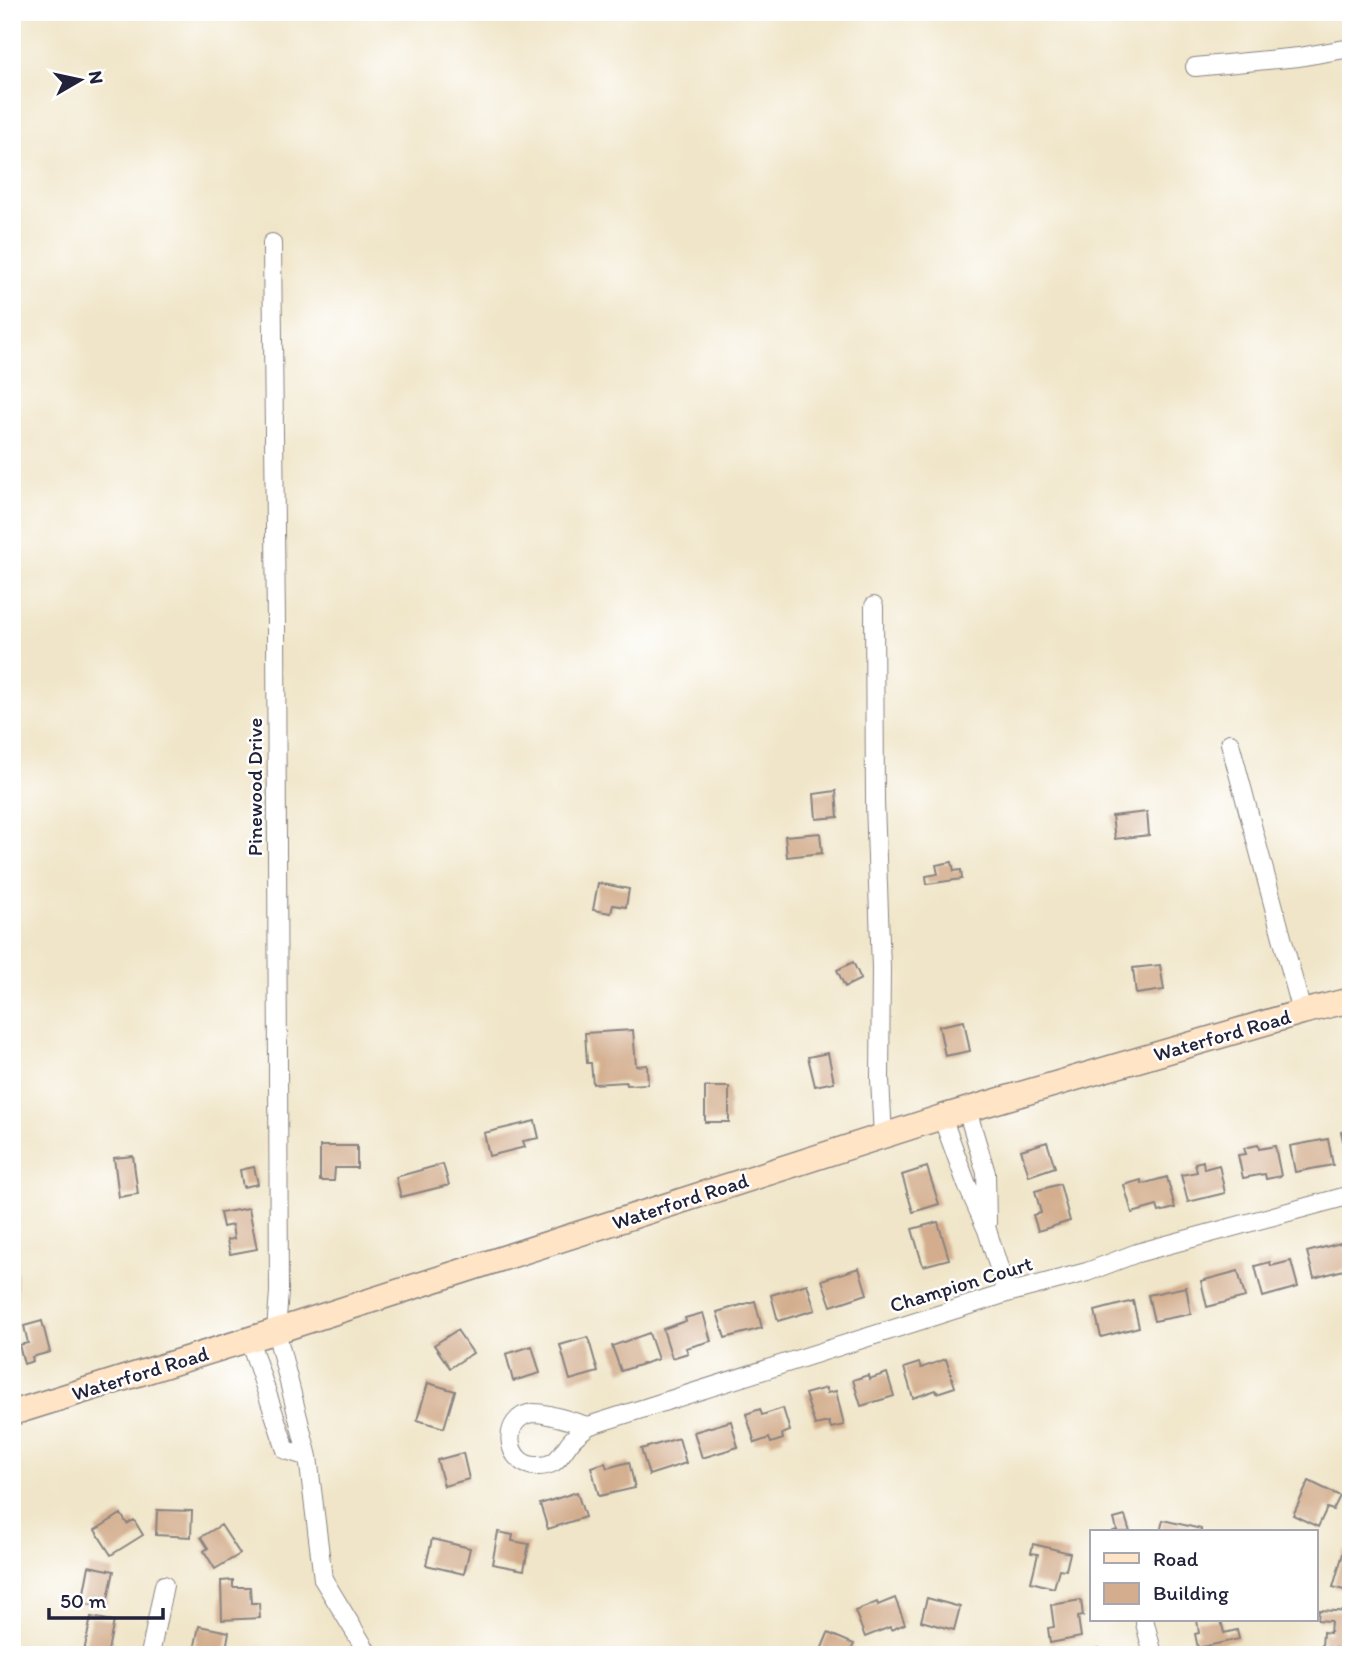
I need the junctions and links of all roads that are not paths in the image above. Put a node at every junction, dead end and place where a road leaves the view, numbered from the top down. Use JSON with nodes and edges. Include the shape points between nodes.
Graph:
{"nodes":[{"id":1,"x":1351,"y":48,"type":"edge"},
{"id":2,"x":1195,"y":67,"type":"dead end"},
{"id":3,"x":272,"y":243,"type":"dead end"},
{"id":4,"x":874,"y":606,"type":"dead end"},
{"id":5,"x":1230,"y":743,"type":"dead end"},
{"id":6,"x":1351,"y":1000,"type":"edge"},
{"id":7,"x":1302,"y":1012,"type":"junction"},
{"id":8,"x":967,"y":1110,"type":"junction"},
{"id":9,"x":942,"y":1117,"type":"junction"},
{"id":10,"x":883,"y":1136,"type":"junction"},
{"id":11,"x":1351,"y":1195,"type":"edge"},
{"id":12,"x":988,"y":1230,"type":"junction"},
{"id":13,"x":1007,"y":1293,"type":"junction"},
{"id":14,"x":275,"y":1331,"type":"junction"},
{"id":15,"x":249,"y":1339,"type":"junction"},
{"id":16,"x":12,"y":1413,"type":"edge"},
{"id":17,"x":588,"y":1426,"type":"dead end"},
{"id":18,"x":308,"y":1457,"type":"junction"},
{"id":19,"x":164,"y":1585,"type":"dead end"},
{"id":20,"x":1145,"y":1623,"type":"dead end"},
{"id":21,"x":150,"y":1655,"type":"edge"},
{"id":22,"x":369,"y":1655,"type":"edge"},
{"id":23,"x":1153,"y":1655,"type":"edge"}],
"edges":[{"from":1,"to":2,"type":"street"},
{"from":3,"to":14,"type":"street","name":"Pinewood Drive","via":[[279,1278]]},
{"from":4,"to":10,"type":"street"},
{"from":5,"to":7,"type":"street"},
{"from":6,"to":7,"type":"main road","name":"Waterford Road"},
{"from":7,"to":8,"type":"main road","name":"Waterford Road"},
{"from":8,"to":9,"type":"main road","name":"Waterford Road"},
{"from":8,"to":12,"type":"street","via":[[986,1173]]},
{"from":9,"to":10,"type":"main road","name":"Waterford Road"},
{"from":9,"to":12,"type":"street"},
{"from":10,"to":14,"type":"main road","name":"Waterford Road"},
{"from":11,"to":13,"type":"street","name":"Champion Court"},
{"from":12,"to":13,"type":"street"},
{"from":13,"to":17,"type":"street","name":"Champion Court"},
{"from":14,"to":15,"type":"main road","name":"Waterford Road"},
{"from":14,"to":18,"type":"street","name":"Pinewood Drive"},
{"from":15,"to":16,"type":"main road","name":"Waterford Road"},
{"from":15,"to":18,"type":"street","via":[[286,1450]]},
{"from":18,"to":22,"type":"street","name":"Pinewood Drive","via":[[323,1579]]},
{"from":19,"to":21,"type":"street"},
{"from":20,"to":23,"type":"street"}]}
